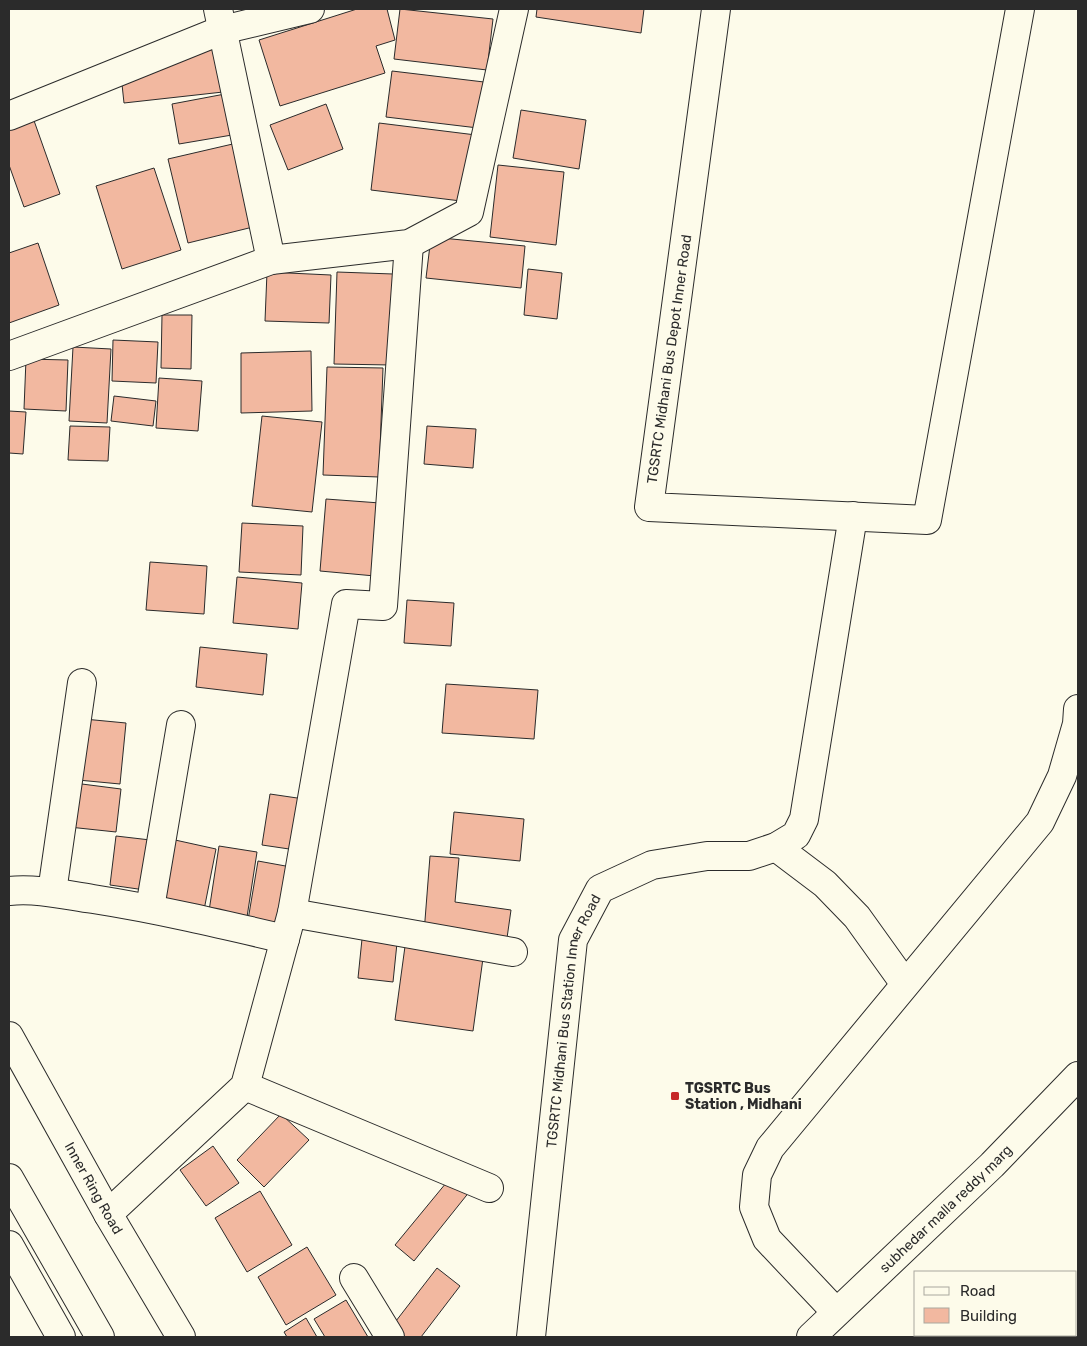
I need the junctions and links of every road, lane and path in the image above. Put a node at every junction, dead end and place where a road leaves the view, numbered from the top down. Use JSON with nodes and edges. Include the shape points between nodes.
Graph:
{"nodes":[{"id":1,"x":310,"y":9,"type":"edge"},
{"id":2,"x":514,"y":9,"type":"edge"},
{"id":3,"x":716,"y":9,"type":"edge"},
{"id":4,"x":1020,"y":9,"type":"edge"},
{"id":5,"x":220,"y":19,"type":"edge"},
{"id":6,"x":9,"y":116,"type":"edge"},
{"id":7,"x":409,"y":244,"type":"junction"},
{"id":8,"x":271,"y":260,"type":"junction"},
{"id":9,"x":9,"y":356,"type":"edge"},
{"id":10,"x":853,"y":516,"type":"junction"},
{"id":11,"x":82,"y":683,"type":"dead end"},
{"id":12,"x":1078,"y":709,"type":"edge"},
{"id":13,"x":181,"y":725,"type":"dead end"},
{"id":14,"x":776,"y":846,"type":"junction"},
{"id":15,"x":9,"y":891,"type":"edge"},
{"id":16,"x":52,"y":892,"type":"junction"},
{"id":17,"x":150,"y":908,"type":"junction"},
{"id":18,"x":288,"y":926,"type":"junction"},
{"id":19,"x":513,"y":952,"type":"dead end"},
{"id":20,"x":905,"y":984,"type":"junction"},
{"id":21,"x":9,"y":1036,"type":"edge"},
{"id":22,"x":1078,"y":1076,"type":"edge"},
{"id":23,"x":245,"y":1086,"type":"junction"},
{"id":24,"x":9,"y":1178,"type":"edge"},
{"id":25,"x":489,"y":1188,"type":"dead end"},
{"id":26,"x":108,"y":1214,"type":"junction"},
{"id":27,"x":9,"y":1245,"type":"edge"},
{"id":28,"x":354,"y":1278,"type":"dead end"},
{"id":29,"x":836,"y":1312,"type":"junction"},
{"id":30,"x":61,"y":1337,"type":"edge"},
{"id":31,"x":100,"y":1337,"type":"edge"},
{"id":32,"x":182,"y":1337,"type":"edge"},
{"id":33,"x":390,"y":1337,"type":"edge"},
{"id":34,"x":531,"y":1337,"type":"edge"},
{"id":35,"x":811,"y":1337,"type":"edge"}],
"edges":[{"from":1,"to":5,"type":"main road"},
{"from":2,"to":7,"type":"main road","via":[[469,212]]},
{"from":3,"to":10,"type":"main road","name":"TGSRTC Midhani Bus Depot Inner Road","via":[[649,507]]},
{"from":4,"to":10,"type":"main road","name":"TGSRTC Midhani Bus Depot Inner Road","via":[[927,520]]},
{"from":5,"to":6,"type":"main road"},
{"from":5,"to":8,"type":"main road"},
{"from":7,"to":8,"type":"main road"},
{"from":7,"to":18,"type":"main road","via":[[383,606],[346,604]]},
{"from":8,"to":9,"type":"main road"},
{"from":10,"to":14,"type":"main road","via":[[804,818],[796,835]]},
{"from":11,"to":16,"type":"main road"},
{"from":12,"to":20,"type":"main road","via":[[1077,724],[1062,776],[1040,822]]},
{"from":13,"to":17,"type":"main road"},
{"from":14,"to":20,"type":"main road","via":[[825,884],[857,917]]},
{"from":14,"to":34,"type":"main road","name":"TGSRTC Midhani Bus Station Inner Road","via":[[749,856],[707,856],[652,865],[600,890],[573,940]]},
{"from":15,"to":16,"type":"main road"},
{"from":16,"to":17,"type":"main road"},
{"from":17,"to":18,"type":"main road"},
{"from":18,"to":19,"type":"main road"},
{"from":18,"to":23,"type":"main road"},
{"from":20,"to":29,"type":"main road","via":[[770,1148],[756,1175],[754,1207],[766,1239]]},
{"from":21,"to":26,"type":"main road","name":"Inner Ring Road"},
{"from":22,"to":29,"type":"main road","name":"subhedar malla reddy marg","via":[[992,1166]]},
{"from":23,"to":25,"type":"main road"},
{"from":23,"to":26,"type":"main road"},
{"from":24,"to":31,"type":"main road"},
{"from":26,"to":32,"type":"main road","name":"Inner Ring Road"},
{"from":27,"to":30,"type":"main road"},
{"from":28,"to":33,"type":"main road"},
{"from":29,"to":35,"type":"main road","name":"subhedar malla reddy marg"}]}
